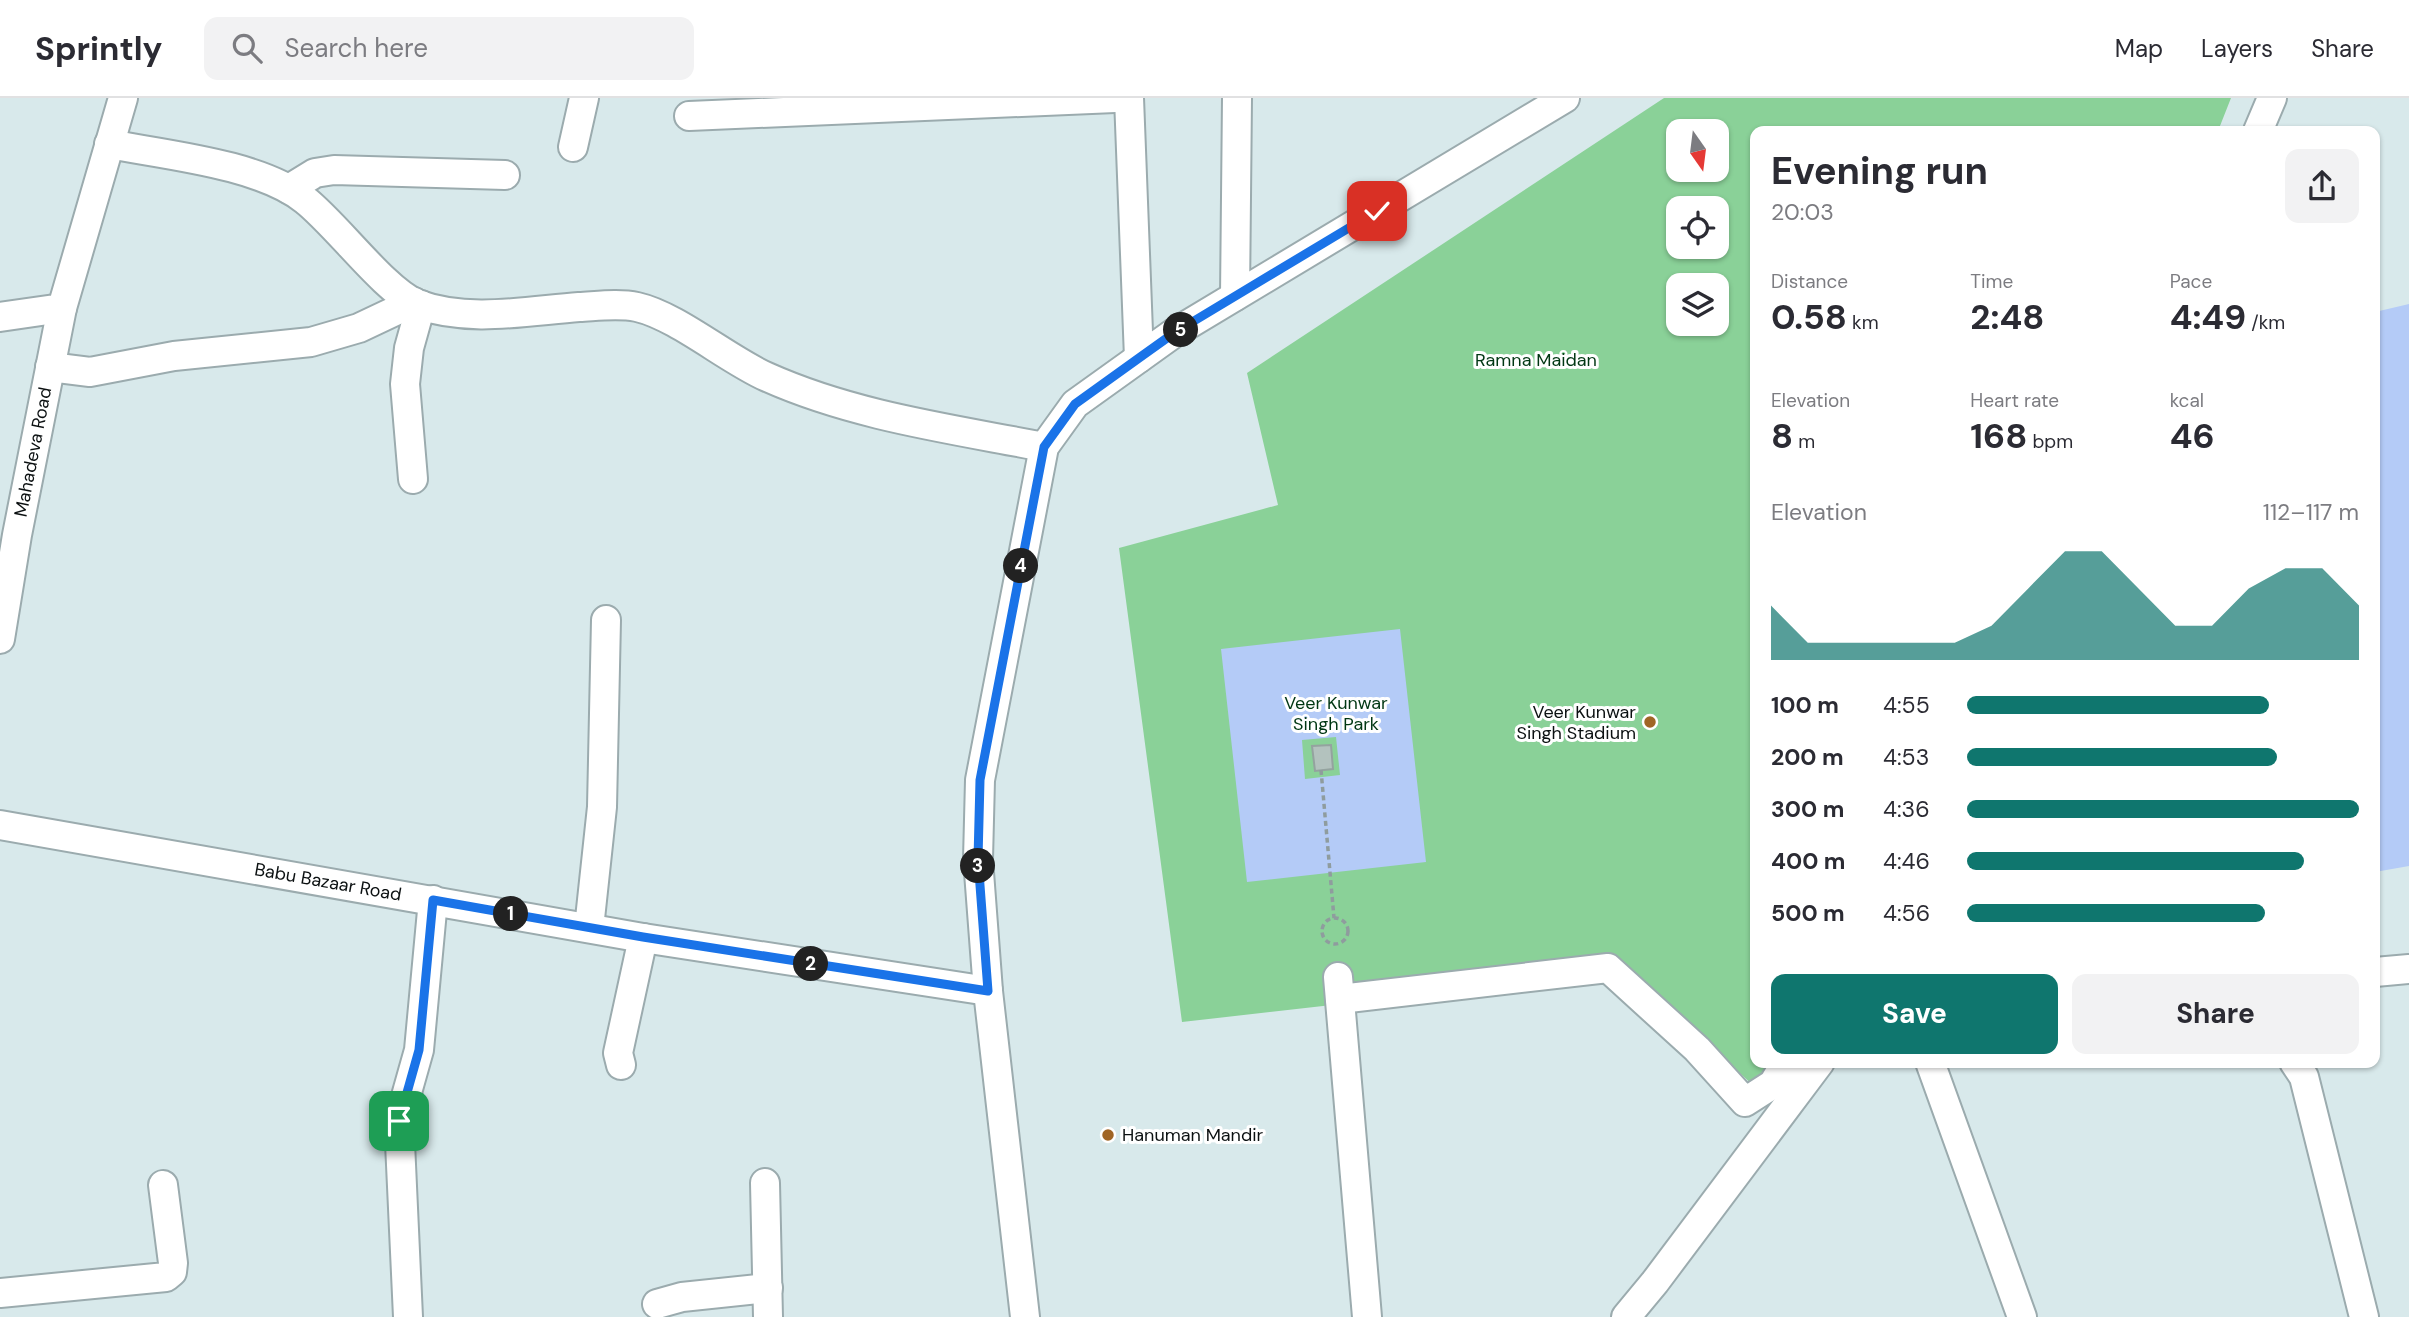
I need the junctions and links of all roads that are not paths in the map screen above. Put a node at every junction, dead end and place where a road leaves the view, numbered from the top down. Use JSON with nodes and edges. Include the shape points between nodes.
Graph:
{"nodes":[{"id":1,"x":123,"y":98,"type":"edge"},
{"id":2,"x":584,"y":98,"type":"edge"},
{"id":3,"x":1115,"y":98,"type":"edge"},
{"id":4,"x":1129,"y":98,"type":"edge"},
{"id":5,"x":1237,"y":98,"type":"edge"},
{"id":6,"x":1518,"y":98,"type":"edge"},
{"id":7,"x":1565,"y":98,"type":"edge"},
{"id":8,"x":2272,"y":98,"type":"edge"},
{"id":9,"x":689,"y":116,"type":"dead end"},
{"id":10,"x":1518,"y":126,"type":"junction"},
{"id":11,"x":2260,"y":126,"type":"edge"},
{"id":12,"x":109,"y":144,"type":"junction"},
{"id":13,"x":573,"y":147,"type":"dead end"},
{"id":14,"x":505,"y":175,"type":"dead end"},
{"id":15,"x":289,"y":189,"type":"junction"},
{"id":16,"x":1236,"y":296,"type":"junction"},
{"id":17,"x":417,"y":304,"type":"junction"},
{"id":18,"x":62,"y":308,"type":"junction"},
{"id":19,"x":0,"y":317,"type":"edge"},
{"id":20,"x":1139,"y":358,"type":"junction"},
{"id":21,"x":50,"y":368,"type":"junction"},
{"id":22,"x":1044,"y":447,"type":"junction"},
{"id":23,"x":413,"y":479,"type":"dead end"},
{"id":24,"x":606,"y":620,"type":"dead end"},
{"id":25,"x":0,"y":639,"type":"edge"},
{"id":26,"x":0,"y":825,"type":"edge"},
{"id":27,"x":433,"y":900,"type":"junction"},
{"id":28,"x":589,"y":928,"type":"junction"},
{"id":29,"x":643,"y":937,"type":"junction"},
{"id":30,"x":2409,"y":969,"type":"edge"},
{"id":31,"x":2380,"y":972,"type":"edge"},
{"id":32,"x":988,"y":991,"type":"junction"},
{"id":33,"x":621,"y":1065,"type":"dead end"},
{"id":34,"x":1782,"y":1068,"type":"edge"},
{"id":35,"x":1816,"y":1068,"type":"edge"},
{"id":36,"x":1932,"y":1068,"type":"edge"},
{"id":37,"x":2298,"y":1068,"type":"edge"},
{"id":38,"x":765,"y":1183,"type":"dead end"},
{"id":39,"x":163,"y":1185,"type":"dead end"},
{"id":40,"x":768,"y":1288,"type":"junction"},
{"id":41,"x":0,"y":1293,"type":"edge"},
{"id":42,"x":657,"y":1304,"type":"dead end"},
{"id":43,"x":408,"y":1317,"type":"edge"},
{"id":44,"x":768,"y":1317,"type":"edge"},
{"id":45,"x":1026,"y":1317,"type":"edge"},
{"id":46,"x":1367,"y":1317,"type":"edge"},
{"id":47,"x":1626,"y":1317,"type":"edge"},
{"id":48,"x":2022,"y":1317,"type":"edge"},
{"id":49,"x":2364,"y":1317,"type":"edge"}],
"edges":[{"from":1,"to":12,"type":"street","name":"Mahadeva Road"},
{"from":2,"to":13,"type":"street"},
{"from":3,"to":9,"type":"street"},
{"from":4,"to":20,"type":"street"},
{"from":5,"to":16,"type":"street"},
{"from":6,"to":10,"type":"street"},
{"from":7,"to":10,"type":"street"},
{"from":8,"to":11,"type":"street"},
{"from":10,"to":16,"type":"street"},
{"from":12,"to":15,"type":"street","via":[[256,173]]},
{"from":12,"to":18,"type":"street","name":"Mahadeva Road"},
{"from":14,"to":15,"type":"street","via":[[334,170],[315,173]]},
{"from":15,"to":17,"type":"street","via":[[391,286]]},
{"from":16,"to":20,"type":"street"},
{"from":17,"to":21,"type":"street","via":[[311,342],[174,356],[90,372]]},
{"from":17,"to":22,"type":"street","via":[[441,312],[484,315],[607,305],[637,307],[658,314],[766,377],[808,394],[877,414]]},
{"from":17,"to":23,"type":"street","via":[[406,376]]},
{"from":18,"to":19,"type":"street"},
{"from":18,"to":21,"type":"street","name":"Mahadeva Road"},
{"from":20,"to":22,"type":"street","via":[[1075,404]]},
{"from":21,"to":25,"type":"street","name":"Mahadeva Road"},
{"from":22,"to":32,"type":"street","via":[[980,780],[978,859]]},
{"from":24,"to":28,"type":"street","via":[[602,807]]},
{"from":26,"to":27,"type":"street","name":"Babu Bazaar Road"},
{"from":27,"to":28,"type":"street","name":"Babu Bazaar Road"},
{"from":27,"to":43,"type":"street","via":[[419,1050],[399,1121]]},
{"from":28,"to":29,"type":"street","name":"Babu Bazaar Road"},
{"from":29,"to":32,"type":"street","name":"Babu Bazaar Road"},
{"from":29,"to":33,"type":"street","via":[[618,1053]]},
{"from":30,"to":31,"type":"street"},
{"from":32,"to":45,"type":"street"},
{"from":34,"to":46,"type":"street","via":[[1773,1084],[1745,1102],[1697,1049],[1608,968],[1339,988]]},
{"from":35,"to":47,"type":"street"},
{"from":36,"to":48,"type":"street"},
{"from":37,"to":49,"type":"street","via":[[2305,1077]]},
{"from":38,"to":40,"type":"street"},
{"from":39,"to":41,"type":"street","via":[[173,1263],[166,1277]]},
{"from":40,"to":42,"type":"street"},
{"from":40,"to":44,"type":"street"}]}
